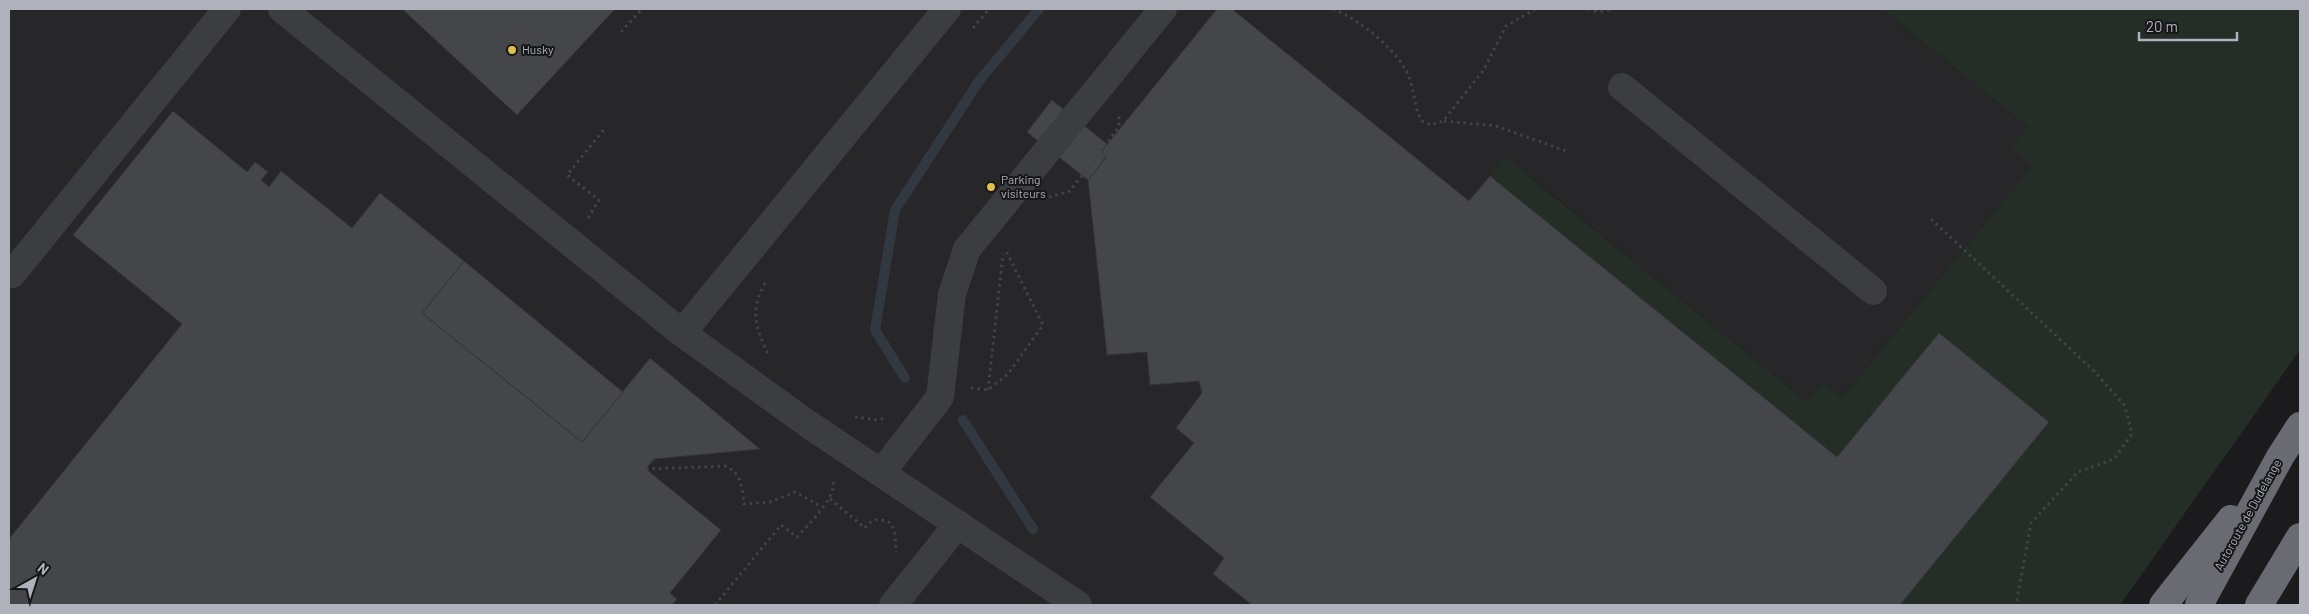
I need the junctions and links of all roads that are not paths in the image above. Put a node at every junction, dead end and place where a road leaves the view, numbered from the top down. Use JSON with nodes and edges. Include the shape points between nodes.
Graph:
{"nodes":[{"id":1,"x":227,"y":9,"type":"edge"},
{"id":2,"x":282,"y":9,"type":"edge"},
{"id":3,"x":947,"y":9,"type":"edge"},
{"id":4,"x":1164,"y":9,"type":"edge"},
{"id":5,"x":1622,"y":87,"type":"dead end"},
{"id":6,"x":10,"y":275,"type":"edge"},
{"id":7,"x":1873,"y":291,"type":"dead end"},
{"id":8,"x":682,"y":334,"type":"junction"},
{"id":9,"x":2300,"y":426,"type":"edge"},
{"id":10,"x":2280,"y":457,"type":"junction"},
{"id":11,"x":881,"y":473,"type":"junction"},
{"id":12,"x":958,"y":524,"type":"junction"},
{"id":13,"x":2300,"y":537,"type":"edge"},
{"id":14,"x":893,"y":605,"type":"edge"},
{"id":15,"x":1078,"y":605,"type":"edge"},
{"id":16,"x":2163,"y":605,"type":"edge"},
{"id":17,"x":2199,"y":605,"type":"edge"},
{"id":18,"x":2259,"y":605,"type":"edge"}],
"edges":[{"from":1,"to":6,"type":"lane"},
{"from":2,"to":8,"type":"lane"},
{"from":3,"to":8,"type":"lane"},
{"from":4,"to":11,"type":"lane","via":[[967,250],[952,294],[940,397]]},
{"from":5,"to":7,"type":"lane"},
{"from":8,"to":11,"type":"lane"},
{"from":9,"to":10,"type":"highway","name":"Autoroute de Dudelange"},
{"from":10,"to":16,"type":"highway"},
{"from":10,"to":17,"type":"highway","name":"Autoroute de Dudelange"},
{"from":11,"to":12,"type":"lane"},
{"from":12,"to":14,"type":"lane"},
{"from":12,"to":15,"type":"lane"},
{"from":13,"to":18,"type":"highway"}]}
